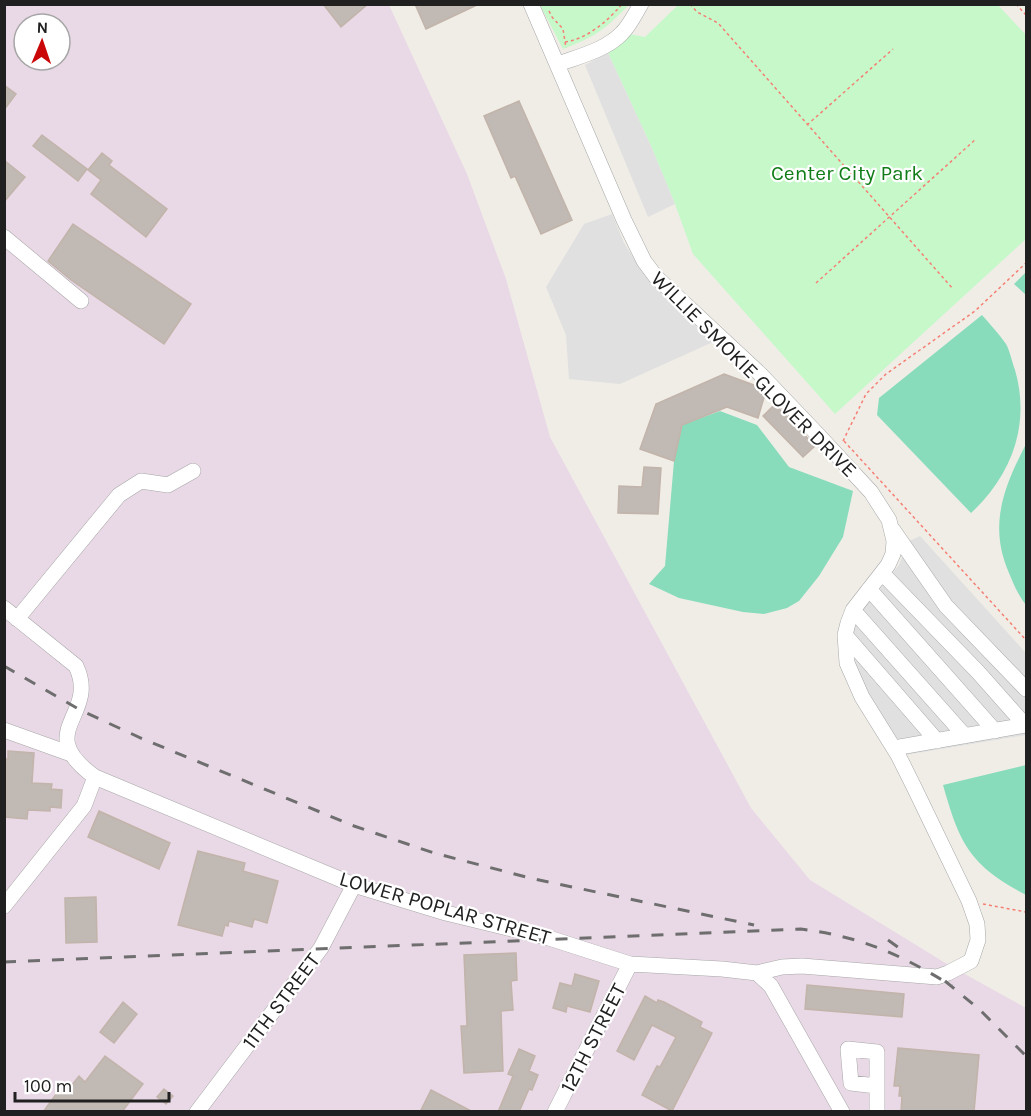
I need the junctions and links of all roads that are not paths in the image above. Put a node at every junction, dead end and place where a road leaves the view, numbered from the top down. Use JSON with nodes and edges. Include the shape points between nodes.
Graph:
{"nodes":[{"id":1,"x":531,"y":4,"type":"edge"},
{"id":2,"x":641,"y":4,"type":"edge"},
{"id":3,"x":563,"y":62,"type":"junction"},
{"id":4,"x":4,"y":237,"type":"edge"},
{"id":5,"x":81,"y":301,"type":"dead end"},
{"id":6,"x":193,"y":471,"type":"dead end"},
{"id":7,"x":893,"y":530,"type":"junction"},
{"id":8,"x":882,"y":573,"type":"junction"},
{"id":9,"x":869,"y":589,"type":"junction"},
{"id":10,"x":4,"y":608,"type":"edge"},
{"id":11,"x":853,"y":610,"type":"junction"},
{"id":12,"x":17,"y":618,"type":"junction"},
{"id":13,"x":845,"y":635,"type":"junction"},
{"id":14,"x":1026,"y":689,"type":"edge"},
{"id":15,"x":1026,"y":725,"type":"edge"},
{"id":16,"x":4,"y":730,"type":"edge"},
{"id":17,"x":995,"y":731,"type":"junction"},
{"id":18,"x":965,"y":736,"type":"junction"},
{"id":19,"x":937,"y":741,"type":"junction"},
{"id":20,"x":894,"y":748,"type":"junction"},
{"id":21,"x":70,"y":754,"type":"junction"},
{"id":22,"x":95,"y":777,"type":"junction"},
{"id":23,"x":354,"y":885,"type":"junction"},
{"id":24,"x":4,"y":906,"type":"edge"},
{"id":25,"x":630,"y":964,"type":"junction"},
{"id":26,"x":758,"y":973,"type":"junction"},
{"id":27,"x":876,"y":1086,"type":"dead end"},
{"id":28,"x":197,"y":1112,"type":"edge"},
{"id":29,"x":555,"y":1112,"type":"edge"},
{"id":30,"x":842,"y":1112,"type":"edge"},
{"id":31,"x":877,"y":1112,"type":"edge"}],
"edges":[{"from":1,"to":3,"type":"street","name":"WILLIE SMOKIE GLOVER DRIVE"},
{"from":2,"to":3,"type":"street","via":[[615,39]]},
{"from":3,"to":7,"type":"street","name":"WILLIE SMOKIE GLOVER DRIVE","via":[[634,242],[656,277],[760,374],[838,455],[882,508]]},
{"from":4,"to":5,"type":"street"},
{"from":6,"to":12,"type":"street","via":[[168,485],[141,481],[119,495]]},
{"from":7,"to":8,"type":"street","via":[[893,554]]},
{"from":7,"to":14,"type":"street","name":"WILLIE SMOKIE GLOVER DRIVE","via":[[946,606]]},
{"from":8,"to":9,"type":"street"},
{"from":8,"to":15,"type":"street"},
{"from":9,"to":11,"type":"street"},
{"from":9,"to":17,"type":"street"},
{"from":10,"to":12,"type":"street"},
{"from":11,"to":13,"type":"street"},
{"from":11,"to":18,"type":"street"},
{"from":12,"to":21,"type":"street","via":[[76,666],[81,677],[81,699],[68,734]]},
{"from":13,"to":19,"type":"street"},
{"from":13,"to":20,"type":"street","via":[[847,663],[854,680]]},
{"from":15,"to":17,"type":"street"},
{"from":16,"to":21,"type":"street"},
{"from":17,"to":18,"type":"street"},
{"from":18,"to":19,"type":"street"},
{"from":19,"to":20,"type":"street"},
{"from":20,"to":26,"type":"street","via":[[969,901],[978,940],[971,961],[937,977],[802,966]]},
{"from":21,"to":22,"type":"street","name":"LOWER POPLAR STREET"},
{"from":22,"to":23,"type":"street","name":"LOWER POPLAR STREET"},
{"from":22,"to":24,"type":"street","via":[[84,807]]},
{"from":23,"to":25,"type":"street","name":"LOWER POPLAR STREET"},
{"from":23,"to":28,"type":"street","name":"11TH STREET","via":[[321,948]]},
{"from":25,"to":26,"type":"street","name":"LOWER POPLAR STREET"},
{"from":25,"to":29,"type":"street","name":"12TH STREET"},
{"from":26,"to":30,"type":"street","via":[[771,986]]},
{"from":27,"to":31,"type":"street"}]}
